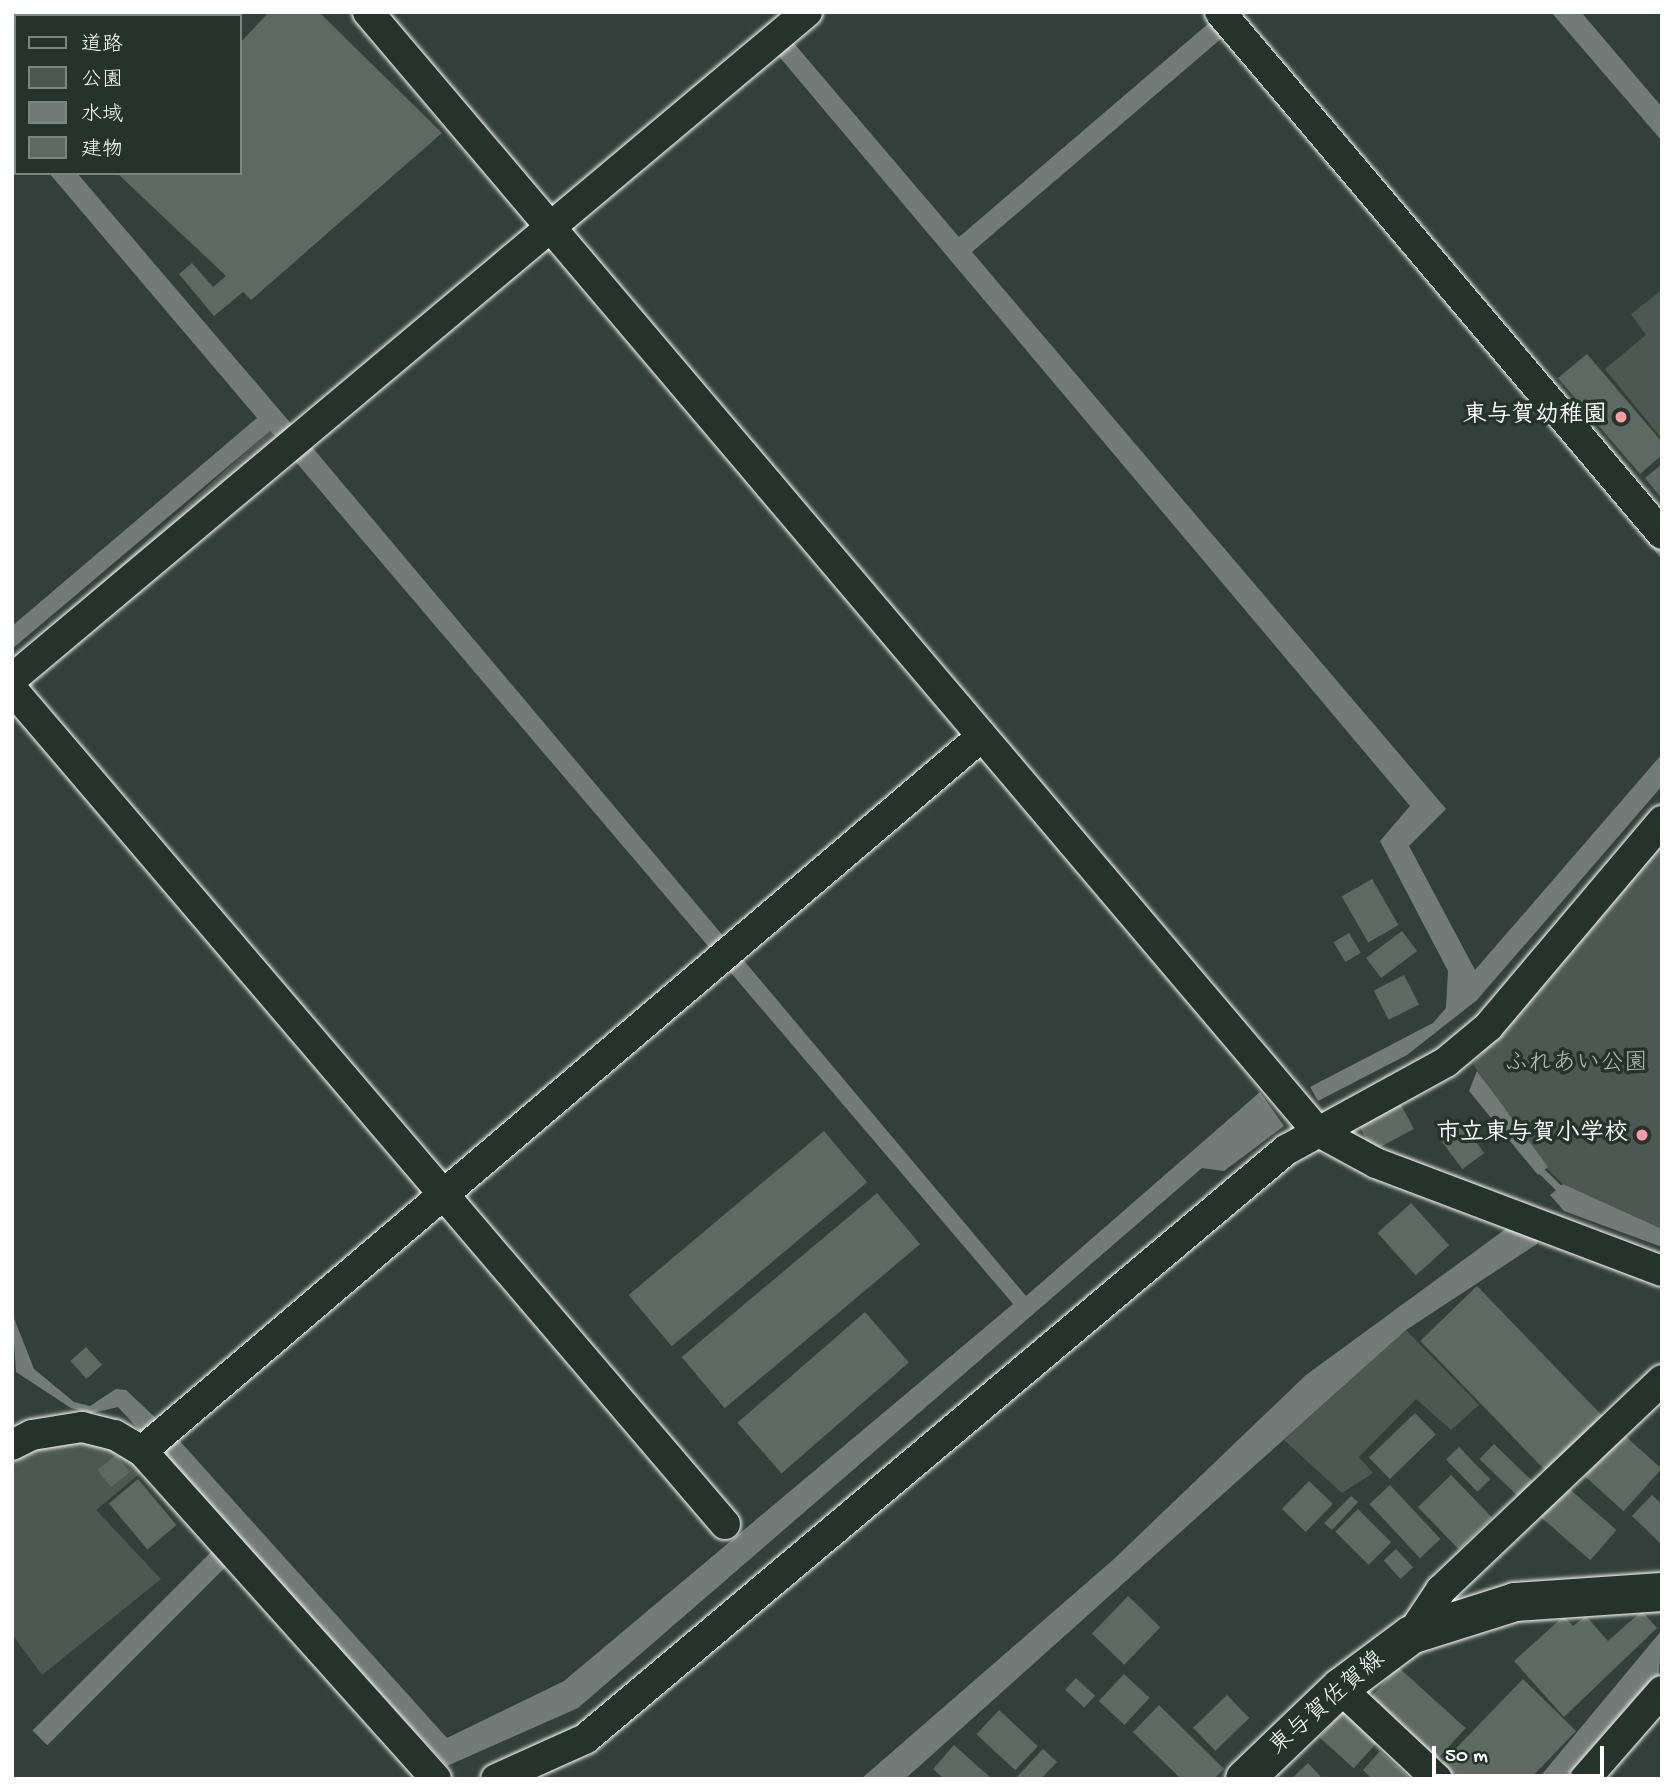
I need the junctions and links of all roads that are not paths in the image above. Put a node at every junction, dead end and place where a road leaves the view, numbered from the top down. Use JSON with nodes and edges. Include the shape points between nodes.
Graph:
{"nodes":[{"id":1,"x":368,"y":12,"type":"edge"},
{"id":2,"x":1220,"y":12,"type":"edge"},
{"id":3,"x":800,"y":18,"type":"edge"},
{"id":4,"x":551,"y":227,"type":"junction"},
{"id":5,"x":1662,"y":534,"type":"edge"},
{"id":6,"x":12,"y":679,"type":"edge"},
{"id":7,"x":12,"y":689,"type":"edge"},
{"id":8,"x":982,"y":736,"type":"junction"},
{"id":9,"x":1662,"y":821,"type":"edge"},
{"id":10,"x":1317,"y":1131,"type":"junction"},
{"id":11,"x":443,"y":1194,"type":"junction"},
{"id":12,"x":1662,"y":1271,"type":"edge"},
{"id":13,"x":1662,"y":1380,"type":"edge"},
{"id":14,"x":156,"y":1440,"type":"junction"},
{"id":15,"x":12,"y":1445,"type":"edge"},
{"id":16,"x":725,"y":1524,"type":"dead end"},
{"id":17,"x":1662,"y":1592,"type":"edge"},
{"id":18,"x":1411,"y":1636,"type":"junction"},
{"id":19,"x":1340,"y":1688,"type":"junction"},
{"id":20,"x":1662,"y":1691,"type":"edge"},
{"id":21,"x":436,"y":1779,"type":"edge"},
{"id":22,"x":496,"y":1779,"type":"edge"},
{"id":23,"x":1245,"y":1779,"type":"edge"},
{"id":24,"x":1437,"y":1779,"type":"edge"},
{"id":25,"x":1585,"y":1779,"type":"edge"}],
"edges":[{"from":1,"to":4,"type":"street"},
{"from":2,"to":5,"type":"street"},
{"from":3,"to":4,"type":"street"},
{"from":4,"to":6,"type":"street"},
{"from":4,"to":8,"type":"street"},
{"from":7,"to":11,"type":"street"},
{"from":8,"to":10,"type":"street"},
{"from":8,"to":11,"type":"street"},
{"from":9,"to":10,"type":"street","via":[[1488,1027],[1442,1064]]},
{"from":10,"to":12,"type":"street","via":[[1376,1163]]},
{"from":10,"to":22,"type":"street","via":[[1253,1176],[585,1739]]},
{"from":11,"to":14,"type":"street"},
{"from":11,"to":16,"type":"street"},
{"from":13,"to":18,"type":"street","via":[[1441,1590]]},
{"from":14,"to":15,"type":"street","via":[[82,1427],[32,1435]]},
{"from":14,"to":21,"type":"street"},
{"from":17,"to":18,"type":"main road","name":"東与賀佐賀線","via":[[1515,1602]]},
{"from":18,"to":19,"type":"main road","name":"東与賀佐賀線"},
{"from":19,"to":23,"type":"main road","name":"東与賀佐賀線"},
{"from":19,"to":24,"type":"street"},
{"from":20,"to":25,"type":"street"}]}
